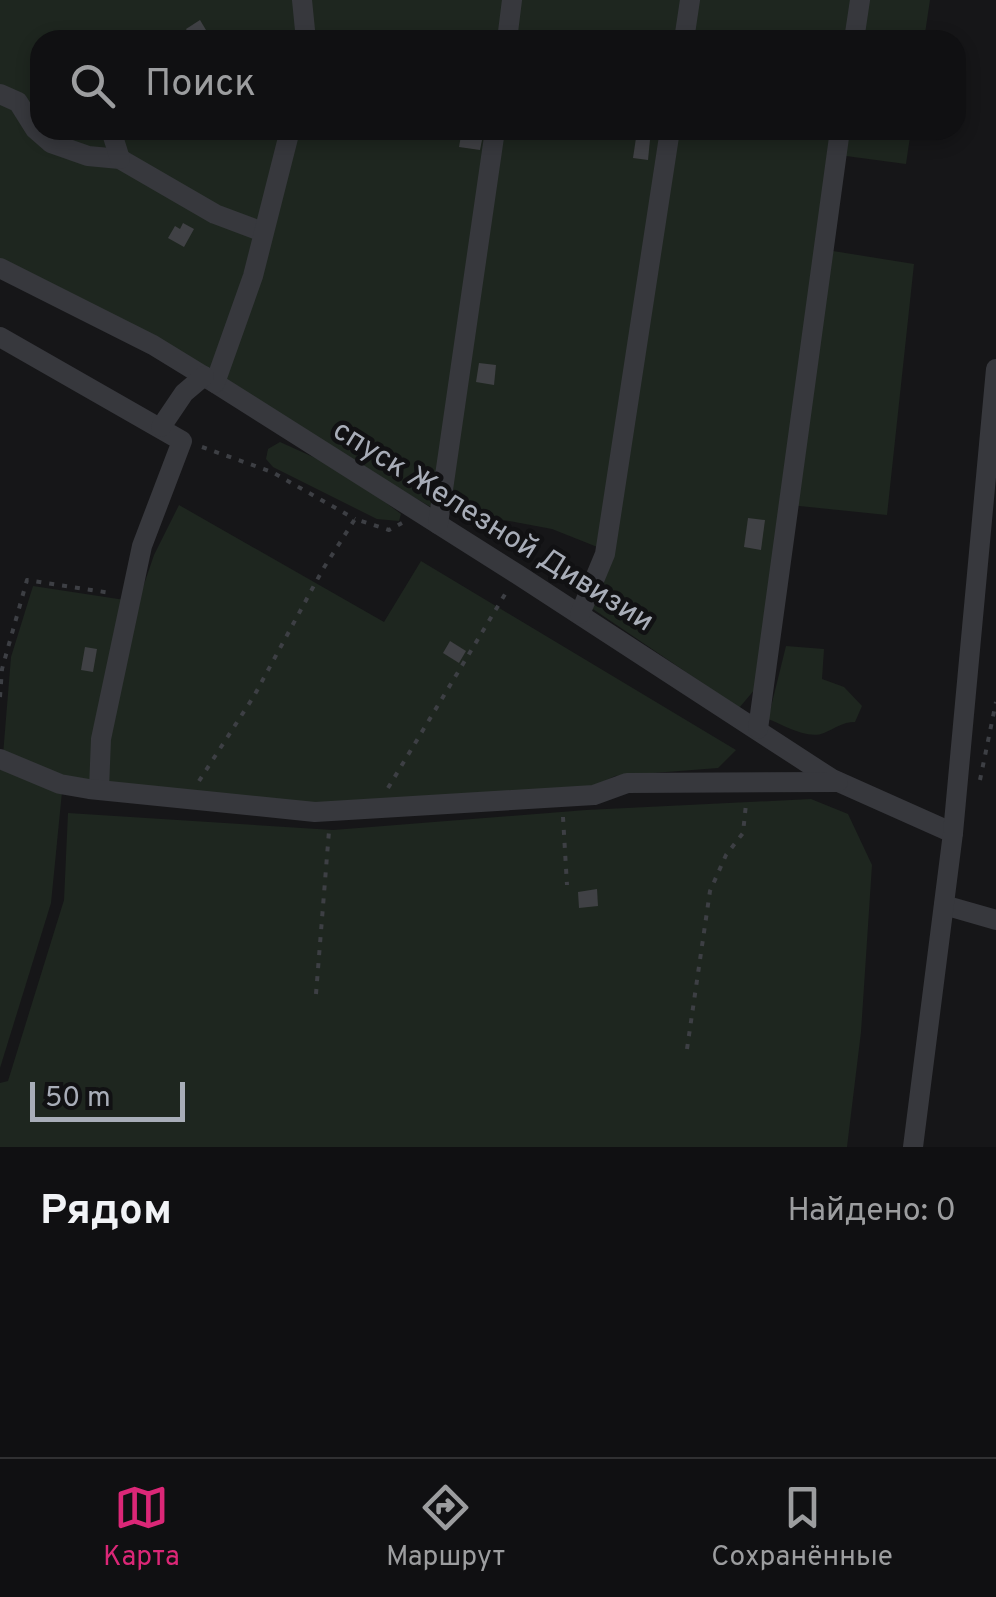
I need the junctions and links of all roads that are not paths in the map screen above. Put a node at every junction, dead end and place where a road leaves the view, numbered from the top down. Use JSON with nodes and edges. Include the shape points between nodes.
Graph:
{"nodes":[{"id":1,"x":302,"y":0,"type":"edge"},
{"id":2,"x":512,"y":0,"type":"edge"},
{"id":3,"x":690,"y":0,"type":"edge"},
{"id":4,"x":860,"y":0,"type":"edge"},
{"id":5,"x":305,"y":30,"type":"edge"},
{"id":6,"x":508,"y":30,"type":"edge"},
{"id":7,"x":686,"y":30,"type":"edge"},
{"id":8,"x":856,"y":30,"type":"edge"},
{"id":9,"x":0,"y":94,"type":"edge"},
{"id":10,"x":30,"y":121,"type":"edge"},
{"id":11,"x":48,"y":140,"type":"edge"},
{"id":12,"x":114,"y":140,"type":"edge"},
{"id":13,"x":287,"y":140,"type":"edge"},
{"id":14,"x":494,"y":140,"type":"edge"},
{"id":15,"x":668,"y":140,"type":"edge"},
{"id":16,"x":839,"y":140,"type":"edge"},
{"id":17,"x":120,"y":159,"type":"junction"},
{"id":18,"x":262,"y":232,"type":"junction"},
{"id":19,"x":0,"y":268,"type":"edge"},
{"id":20,"x":0,"y":337,"type":"edge"},
{"id":21,"x":996,"y":369,"type":"edge"},
{"id":22,"x":209,"y":380,"type":"junction"},
{"id":23,"x":161,"y":428,"type":"junction"},
{"id":24,"x":438,"y":524,"type":"junction"},
{"id":25,"x":580,"y":614,"type":"junction"},
{"id":26,"x":758,"y":729,"type":"junction"},
{"id":27,"x":0,"y":759,"type":"edge"},
{"id":28,"x":838,"y":782,"type":"junction"},
{"id":29,"x":99,"y":790,"type":"junction"},
{"id":30,"x":954,"y":833,"type":"junction"},
{"id":31,"x":944,"y":905,"type":"junction"},
{"id":32,"x":996,"y":920,"type":"edge"},
{"id":33,"x":913,"y":1147,"type":"edge"}],
"edges":[{"from":1,"to":5,"type":"street"},
{"from":2,"to":6,"type":"street"},
{"from":3,"to":7,"type":"street"},
{"from":4,"to":8,"type":"street"},
{"from":9,"to":10,"type":"street","via":[[18,102]]},
{"from":11,"to":17,"type":"street","via":[[88,156]]},
{"from":12,"to":17,"type":"street"},
{"from":13,"to":18,"type":"street"},
{"from":14,"to":24,"type":"street"},
{"from":15,"to":25,"type":"street","via":[[605,554]]},
{"from":16,"to":26,"type":"street"},
{"from":17,"to":18,"type":"street","via":[[215,214]]},
{"from":18,"to":22,"type":"street","via":[[253,276]]},
{"from":19,"to":22,"type":"street","name":"спуск Железной Дивизии"},
{"from":20,"to":23,"type":"street"},
{"from":21,"to":30,"type":"street"},
{"from":22,"to":23,"type":"street","via":[[184,393]]},
{"from":22,"to":24,"type":"street","name":"спуск Железной Дивизии"},
{"from":23,"to":29,"type":"street","via":[[182,441],[142,546],[101,739]]},
{"from":24,"to":25,"type":"street","name":"спуск Железной Дивизии"},
{"from":25,"to":26,"type":"street","name":"спуск Железной Дивизии"},
{"from":26,"to":28,"type":"street","name":"спуск Железной Дивизии"},
{"from":27,"to":29,"type":"street","via":[[60,784]]},
{"from":28,"to":29,"type":"street","via":[[627,783],[594,795],[330,811]]},
{"from":28,"to":30,"type":"street","name":"спуск Железной Дивизии"},
{"from":30,"to":31,"type":"street"},
{"from":31,"to":32,"type":"street"},
{"from":31,"to":33,"type":"street"}]}
